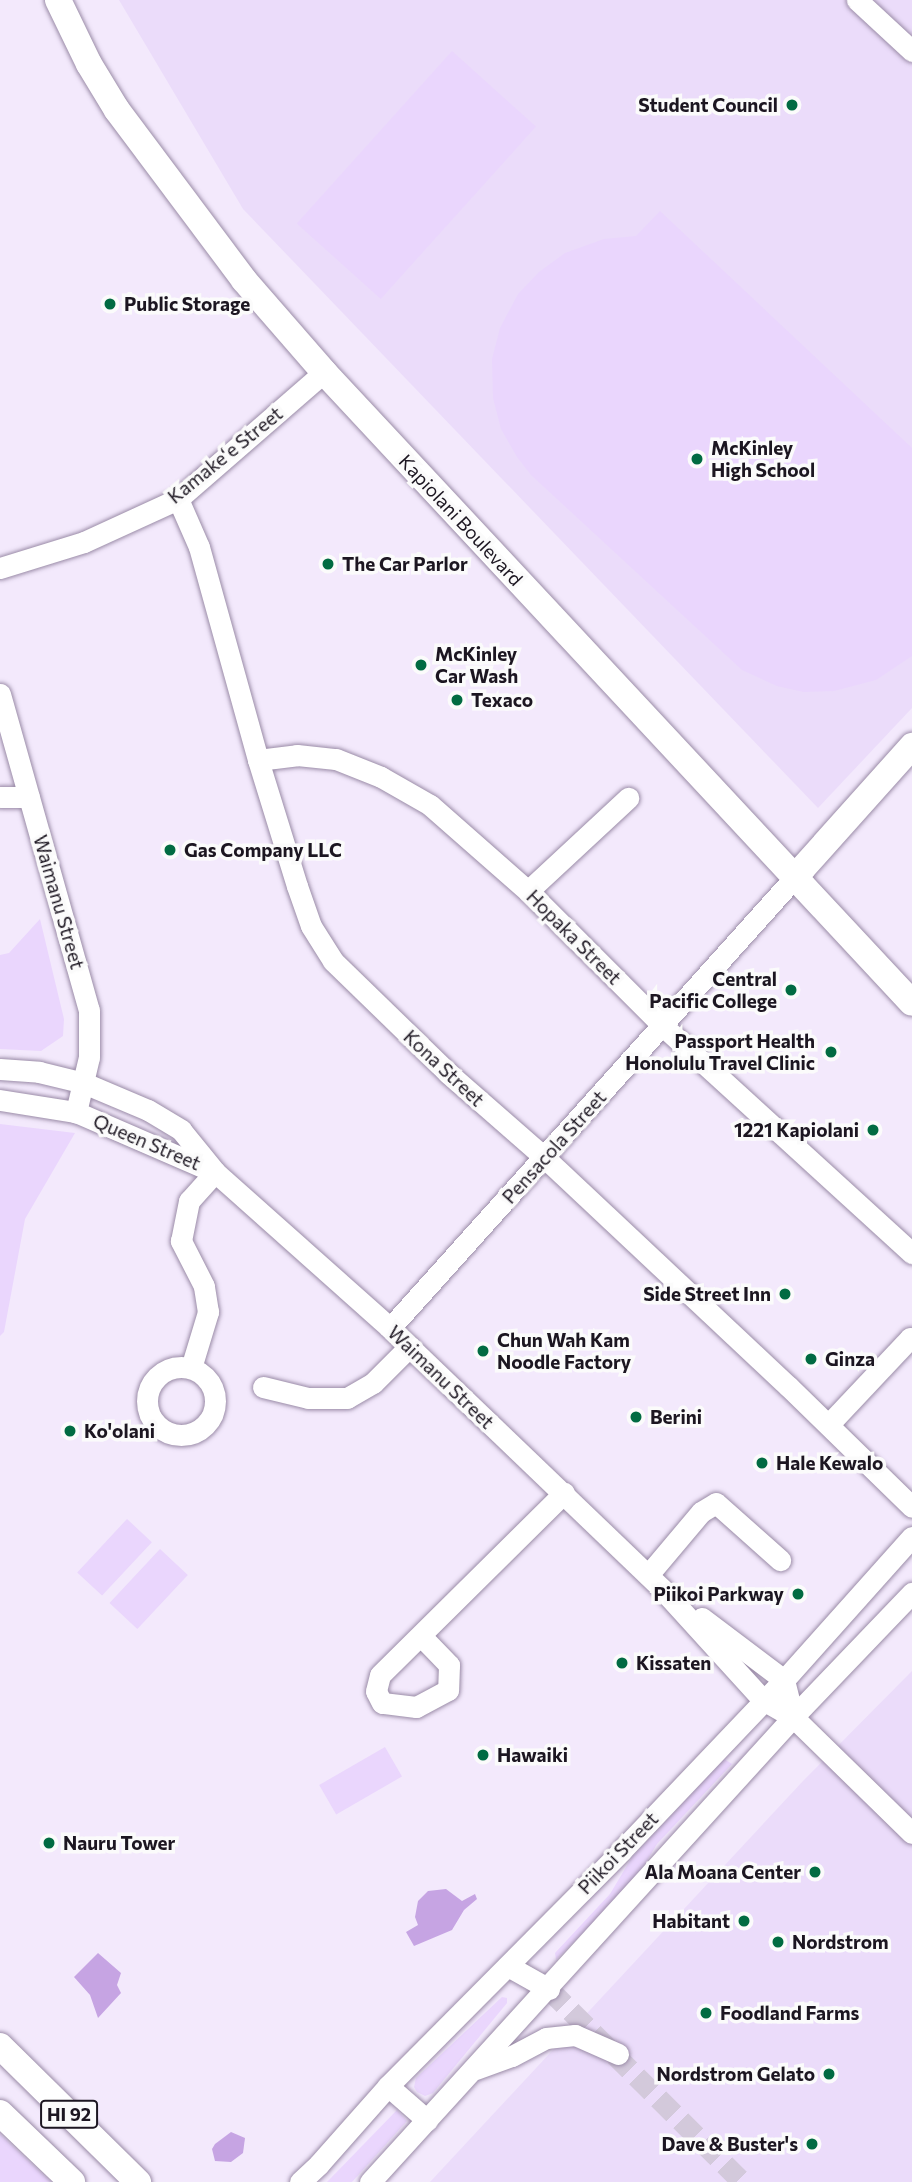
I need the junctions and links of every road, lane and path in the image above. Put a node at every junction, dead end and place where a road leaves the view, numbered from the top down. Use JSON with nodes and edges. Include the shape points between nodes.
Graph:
{"nodes":[{"id":1,"x":58,"y":0,"type":"edge"},
{"id":2,"x":857,"y":0,"type":"edge"},
{"id":3,"x":912,"y":51,"type":"edge"},
{"id":4,"x":324,"y":372,"type":"junction"},
{"id":5,"x":178,"y":499,"type":"junction"},
{"id":6,"x":0,"y":568,"type":"edge"},
{"id":7,"x":0,"y":694,"type":"edge"},
{"id":8,"x":912,"y":747,"type":"edge"},
{"id":9,"x":258,"y":760,"type":"junction"},
{"id":10,"x":29,"y":796,"type":"junction"},
{"id":11,"x":0,"y":797,"type":"edge"},
{"id":12,"x":628,"y":798,"type":"dead end"},
{"id":13,"x":795,"y":877,"type":"junction"},
{"id":14,"x":528,"y":891,"type":"junction"},
{"id":15,"x":912,"y":1003,"type":"edge"},
{"id":16,"x":663,"y":1026,"type":"junction"},
{"id":17,"x":0,"y":1069,"type":"edge"},
{"id":18,"x":85,"y":1083,"type":"junction"},
{"id":19,"x":0,"y":1100,"type":"edge"},
{"id":20,"x":76,"y":1112,"type":"junction"},
{"id":21,"x":545,"y":1158,"type":"junction"},
{"id":22,"x":215,"y":1172,"type":"junction"},
{"id":23,"x":912,"y":1253,"type":"edge"},
{"id":24,"x":390,"y":1328,"type":"junction"},
{"id":25,"x":912,"y":1340,"type":"edge"},
{"id":26,"x":410,"y":1346,"type":"junction"},
{"id":27,"x":191,"y":1368,"type":"dead end"},
{"id":28,"x":262,"y":1387,"type":"dead end"},
{"id":29,"x":829,"y":1424,"type":"junction"},
{"id":30,"x":564,"y":1493,"type":"junction"},
{"id":31,"x":912,"y":1507,"type":"edge"},
{"id":32,"x":912,"y":1537,"type":"edge"},
{"id":33,"x":780,"y":1560,"type":"dead end"},
{"id":34,"x":655,"y":1581,"type":"junction"},
{"id":35,"x":912,"y":1593,"type":"edge"},
{"id":36,"x":422,"y":1637,"type":"dead end"},
{"id":37,"x":784,"y":1680,"type":"junction"},
{"id":38,"x":763,"y":1700,"type":"junction"},
{"id":39,"x":793,"y":1717,"type":"junction"},
{"id":40,"x":888,"y":1809,"type":"junction"},
{"id":41,"x":912,"y":1819,"type":"edge"},
{"id":42,"x":912,"y":1833,"type":"edge"},
{"id":43,"x":508,"y":1966,"type":"junction"},
{"id":44,"x":549,"y":1989,"type":"junction"},
{"id":45,"x":0,"y":2046,"type":"edge"},
{"id":46,"x":618,"y":2054,"type":"dead end"},
{"id":47,"x":474,"y":2069,"type":"junction"},
{"id":48,"x":388,"y":2086,"type":"junction"},
{"id":49,"x":0,"y":2113,"type":"edge"},
{"id":50,"x":427,"y":2120,"type":"junction"},
{"id":51,"x":314,"y":2173,"type":"edge"},
{"id":52,"x":72,"y":2182,"type":"edge"},
{"id":53,"x":138,"y":2182,"type":"edge"},
{"id":54,"x":299,"y":2182,"type":"edge"},
{"id":55,"x":370,"y":2182,"type":"edge"}],
"edges":[{"from":1,"to":4,"type":"main road","name":"Kapiolani Boulevard","via":[[89,64],[150,158],[244,280]]},
{"from":2,"to":3,"type":"street"},
{"from":4,"to":5,"type":"street","name":"Kamakeʻe Street"},
{"from":4,"to":13,"type":"main road","name":"Kapiolani Boulevard"},
{"from":5,"to":6,"type":"street","name":"Kamakeʻe Street","via":[[84,542]]},
{"from":5,"to":9,"type":"street","name":"Kona Street","via":[[199,547]]},
{"from":7,"to":10,"type":"street","name":"Waimanu Street"},
{"from":8,"to":13,"type":"main road","name":"Pensacola Street"},
{"from":9,"to":14,"type":"street","name":"Hopaka Street","via":[[324,757],[381,777],[430,805]]},
{"from":9,"to":21,"type":"street","name":"Kona Street","via":[[311,926],[333,961],[448,1073]]},
{"from":10,"to":11,"type":"street"},
{"from":10,"to":18,"type":"street","name":"Waimanu Street","via":[[89,1010]]},
{"from":12,"to":14,"type":"street"},
{"from":13,"to":15,"type":"main road","name":"Kapiolani Boulevard"},
{"from":13,"to":16,"type":"street","name":"Pensacola Street"},
{"from":14,"to":16,"type":"street","name":"Hopaka Street"},
{"from":16,"to":21,"type":"street","name":"Pensacola Street"},
{"from":16,"to":23,"type":"street","name":"Hopaka Street"},
{"from":17,"to":18,"type":"street","name":"Queen Street"},
{"from":18,"to":20,"type":"street","name":"Waimanu Street"},
{"from":18,"to":22,"type":"street","name":"Queen Street","via":[[181,1130]]},
{"from":19,"to":20,"type":"street","name":"Queen Street"},
{"from":20,"to":22,"type":"street","name":"Queen Street"},
{"from":21,"to":24,"type":"street","name":"Pensacola Street"},
{"from":21,"to":29,"type":"street","name":"Kona Street"},
{"from":22,"to":24,"type":"street","name":"Waimanu Street"},
{"from":22,"to":27,"type":"street","via":[[189,1201],[181,1241],[204,1286],[208,1312]]},
{"from":24,"to":26,"type":"street","name":"Waimanu Street"},
{"from":25,"to":29,"type":"street"},
{"from":26,"to":28,"type":"street","via":[[373,1383],[347,1398],[308,1398]]},
{"from":26,"to":30,"type":"street","name":"Waimanu Street"},
{"from":29,"to":31,"type":"street","name":"Kona Street"},
{"from":30,"to":34,"type":"street","name":"Waimanu Street"},
{"from":30,"to":36,"type":"street"},
{"from":32,"to":37,"type":"street","name":"Piikoi Street"},
{"from":33,"to":34,"type":"street","via":[[716,1503],[701,1512]]},
{"from":34,"to":37,"type":"street","name":"Waimanu Street"},
{"from":34,"to":38,"type":"street","name":"Waimanu Street"},
{"from":35,"to":39,"type":"street","name":"Piikoi Street"},
{"from":37,"to":38,"type":"street","name":"Piikoi Street"},
{"from":37,"to":39,"type":"street"},
{"from":38,"to":39,"type":"street","name":"Waimanu Street"},
{"from":38,"to":43,"type":"street","name":"Piikoi Street"},
{"from":39,"to":40,"type":"street","name":"Waimanu Street"},
{"from":39,"to":44,"type":"street","name":"Piikoi Street"},
{"from":40,"to":41,"type":"street"},
{"from":40,"to":42,"type":"street","name":"Waimanu Street"},
{"from":43,"to":44,"type":"street"},
{"from":43,"to":48,"type":"street","name":"Piikoi Street"},
{"from":44,"to":47,"type":"street","name":"Piikoi Street"},
{"from":45,"to":53,"type":"main road","number":"HI 92"},
{"from":46,"to":47,"type":"street","via":[[575,2035],[546,2038]]},
{"from":47,"to":50,"type":"street","name":"Piikoi Street"},
{"from":48,"to":50,"type":"street"},
{"from":48,"to":51,"type":"street","name":"Piikoi Street"},
{"from":49,"to":52,"type":"main road","number":"HI 92"},
{"from":50,"to":55,"type":"street","name":"Piikoi Street"},
{"from":51,"to":54,"type":"street","name":"Piikoi Street"}]}
